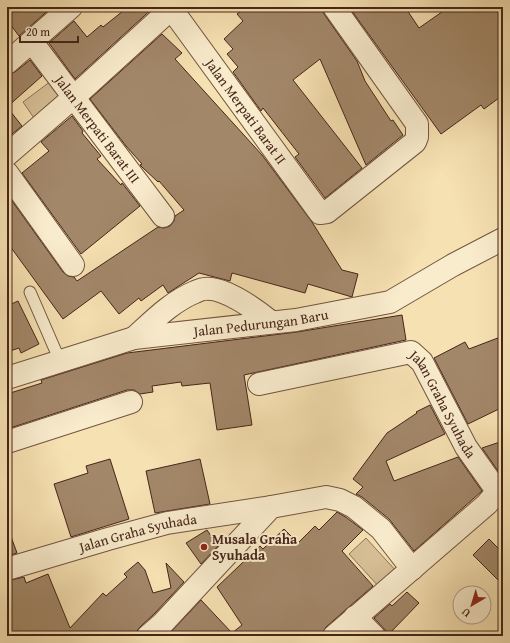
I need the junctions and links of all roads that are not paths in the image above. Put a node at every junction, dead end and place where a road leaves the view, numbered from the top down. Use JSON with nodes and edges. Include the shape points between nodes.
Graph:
{"nodes":[{"id":1,"x":71,"y":7,"type":"edge"},
{"id":2,"x":334,"y":7,"type":"edge"},
{"id":3,"x":171,"y":8,"type":"edge"},
{"id":4,"x":32,"y":42,"type":"junction"},
{"id":5,"x":7,"y":63,"type":"edge"},
{"id":6,"x":74,"y":97,"type":"junction"},
{"id":7,"x":7,"y":155,"type":"edge"},
{"id":8,"x":7,"y":173,"type":"edge"},
{"id":9,"x":164,"y":216,"type":"dead end"},
{"id":10,"x":503,"y":239,"type":"edge"},
{"id":11,"x":73,"y":265,"type":"dead end"},
{"id":12,"x":30,"y":292,"type":"dead end"},
{"id":13,"x":271,"y":322,"type":"junction"},
{"id":14,"x":134,"y":338,"type":"junction"},
{"id":15,"x":60,"y":361,"type":"junction"},
{"id":16,"x":7,"y":378,"type":"edge"},
{"id":17,"x":259,"y":384,"type":"dead end"},
{"id":18,"x":131,"y":402,"type":"dead end"},
{"id":19,"x":7,"y":442,"type":"edge"},
{"id":20,"x":271,"y":507,"type":"junction"},
{"id":21,"x":7,"y":569,"type":"edge"},
{"id":22,"x":412,"y":569,"type":"junction"},
{"id":23,"x":355,"y":617,"type":"junction"},
{"id":24,"x":148,"y":636,"type":"edge"},
{"id":25,"x":334,"y":636,"type":"edge"},
{"id":26,"x":374,"y":636,"type":"edge"}],
"edges":[{"from":1,"to":4,"type":"street"},
{"from":2,"to":3,"type":"street","name":"Jalan Merpati Barat II","via":[[417,124],[418,137],[409,147],[323,213],[320,213]]},
{"from":3,"to":6,"type":"street"},
{"from":4,"to":5,"type":"street"},
{"from":4,"to":6,"type":"street","name":"Jalan Merpati Barat III"},
{"from":6,"to":7,"type":"street"},
{"from":6,"to":9,"type":"street","name":"Jalan Merpati Barat III"},
{"from":8,"to":11,"type":"street"},
{"from":10,"to":13,"type":"street","name":"Jalan Pedurungan Baru","via":[[390,302],[296,320]]},
{"from":12,"to":15,"type":"lane"},
{"from":13,"to":14,"type":"street","name":"Jalan Pedurungan Baru"},
{"from":13,"to":14,"type":"street","via":[[235,297],[215,289],[203,289],[182,297]]},
{"from":14,"to":15,"type":"street","name":"Jalan Pedurungan Baru"},
{"from":15,"to":16,"type":"street","name":"Jalan Pedurungan Baru"},
{"from":17,"to":22,"type":"street","name":"Jalan Graha Syuhada","via":[[412,352],[422,362],[466,447],[496,493],[487,504]]},
{"from":18,"to":19,"type":"street"},
{"from":20,"to":21,"type":"street","name":"Jalan Graha Syuhada","via":[[167,523]]},
{"from":20,"to":22,"type":"street","name":"Jalan Graha Syuhada","via":[[326,497],[340,500],[354,507],[381,529]]},
{"from":20,"to":24,"type":"street"},
{"from":22,"to":23,"type":"street","name":"Jalan Graha Syuhada"},
{"from":23,"to":25,"type":"street","name":"Jalan Graha Syuhada"},
{"from":23,"to":26,"type":"street"}]}
